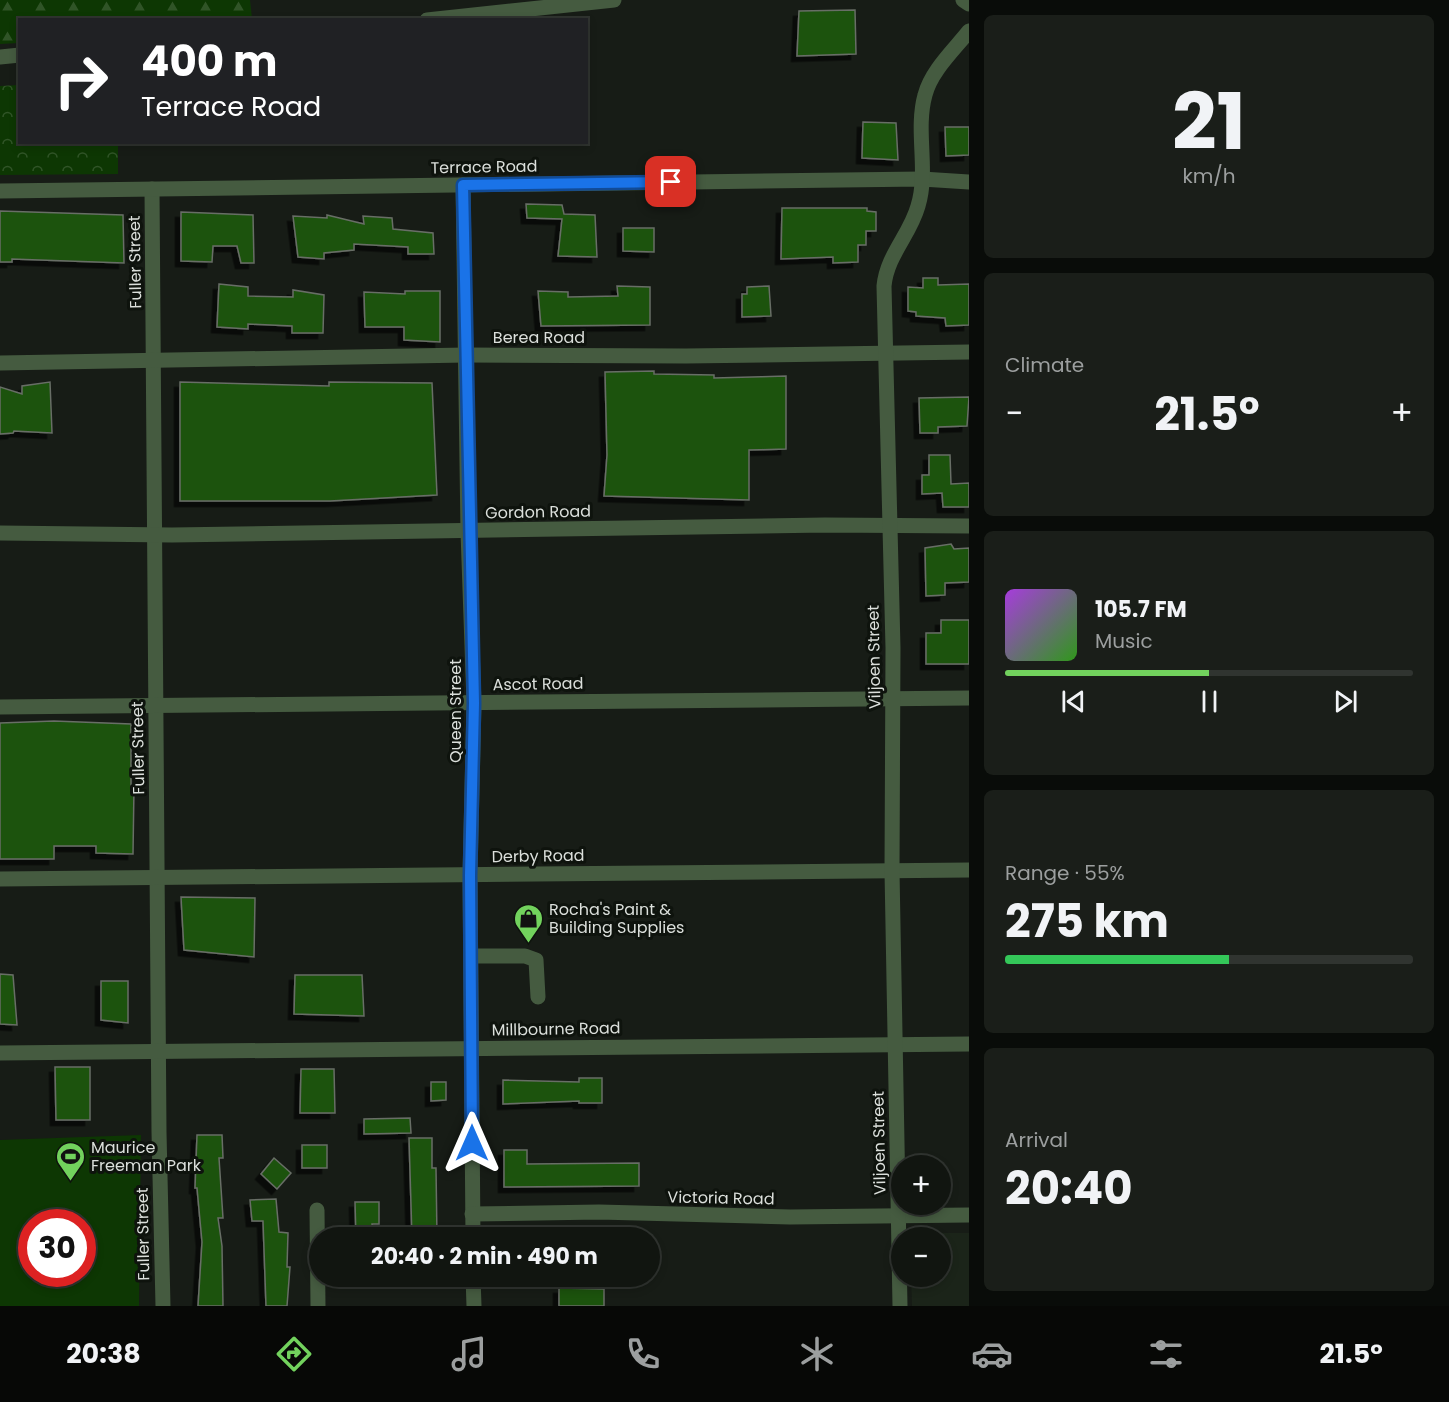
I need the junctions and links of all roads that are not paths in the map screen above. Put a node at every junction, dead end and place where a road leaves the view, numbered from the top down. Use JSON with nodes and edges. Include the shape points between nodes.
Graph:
{"nodes":[{"id":1,"x":614,"y":0,"type":"edge"},
{"id":2,"x":963,"y":0,"type":"edge"},
{"id":3,"x":969,"y":4,"type":"edge"},
{"id":4,"x":446,"y":18,"type":"edge"},
{"id":5,"x":969,"y":31,"type":"edge"},
{"id":6,"x":18,"y":55,"type":"edge"},
{"id":7,"x":0,"y":57,"type":"edge"},
{"id":8,"x":922,"y":179,"type":"junction"},
{"id":9,"x":969,"y":182,"type":"edge"},
{"id":10,"x":463,"y":185,"type":"junction"},
{"id":11,"x":152,"y":189,"type":"junction"},
{"id":12,"x":0,"y":191,"type":"edge"},
{"id":13,"x":969,"y":352,"type":"edge"},
{"id":14,"x":886,"y":353,"type":"junction"},
{"id":15,"x":466,"y":355,"type":"junction"},
{"id":16,"x":154,"y":360,"type":"junction"},
{"id":17,"x":0,"y":363,"type":"edge"},
{"id":18,"x":890,"y":526,"type":"junction"},
{"id":19,"x":969,"y":526,"type":"edge"},
{"id":20,"x":468,"y":532,"type":"junction"},
{"id":21,"x":0,"y":533,"type":"edge"},
{"id":22,"x":156,"y":535,"type":"junction"},
{"id":23,"x":969,"y":698,"type":"edge"},
{"id":24,"x":893,"y":699,"type":"junction"},
{"id":25,"x":474,"y":703,"type":"junction"},
{"id":26,"x":0,"y":707,"type":"edge"},
{"id":27,"x":156,"y":707,"type":"junction"},
{"id":28,"x":969,"y":870,"type":"edge"},
{"id":29,"x":892,"y":871,"type":"junction"},
{"id":30,"x":470,"y":875,"type":"junction"},
{"id":31,"x":158,"y":877,"type":"junction"},
{"id":32,"x":0,"y":879,"type":"edge"},
{"id":33,"x":471,"y":956,"type":"junction"},
{"id":34,"x":537,"y":997,"type":"dead end"},
{"id":35,"x":895,"y":1044,"type":"junction"},
{"id":36,"x":969,"y":1044,"type":"edge"},
{"id":37,"x":472,"y":1048,"type":"junction"},
{"id":38,"x":159,"y":1052,"type":"junction"},
{"id":39,"x":0,"y":1053,"type":"edge"},
{"id":40,"x":898,"y":1155,"type":"edge"},
{"id":41,"x":317,"y":1210,"type":"dead end"},
{"id":42,"x":472,"y":1214,"type":"junction"},
{"id":43,"x":899,"y":1215,"type":"joint"},
{"id":44,"x":951,"y":1215,"type":"edge"},
{"id":45,"x":969,"y":1215,"type":"edge"},
{"id":46,"x":473,"y":1227,"type":"edge"},
{"id":47,"x":473,"y":1287,"type":"edge"},
{"id":48,"x":163,"y":1306,"type":"edge"},
{"id":49,"x":318,"y":1306,"type":"edge"},
{"id":50,"x":474,"y":1306,"type":"edge"},
{"id":51,"x":900,"y":1306,"type":"edge"}],
"edges":[{"from":1,"to":4,"type":"street"},
{"from":2,"to":3,"type":"street"},
{"from":5,"to":8,"type":"street","name":"Viljoen Street","via":[[932,78],[925,94]]},
{"from":6,"to":7,"type":"street"},
{"from":8,"to":9,"type":"street","name":"Terrace Road"},
{"from":8,"to":10,"type":"street","name":"Terrace Road"},
{"from":8,"to":14,"type":"street","name":"Viljoen Street","via":[[918,208],[885,274]]},
{"from":10,"to":11,"type":"street","name":"Terrace Road"},
{"from":10,"to":15,"type":"street","name":"Queen Street"},
{"from":11,"to":12,"type":"street","name":"Terrace Road"},
{"from":11,"to":16,"type":"street","name":"Fuller Street"},
{"from":13,"to":14,"type":"street","name":"Berea Road"},
{"from":14,"to":15,"type":"street","name":"Berea Road"},
{"from":14,"to":18,"type":"street","name":"Viljoen Street"},
{"from":15,"to":16,"type":"street","name":"Berea Road"},
{"from":15,"to":20,"type":"street","name":"Queen Street"},
{"from":16,"to":17,"type":"street","name":"Berea Road"},
{"from":16,"to":22,"type":"street","name":"Fuller Street"},
{"from":18,"to":19,"type":"street","name":"Gordon Road"},
{"from":18,"to":20,"type":"street","name":"Gordon Road"},
{"from":18,"to":24,"type":"street","name":"Viljoen Street"},
{"from":20,"to":22,"type":"street","name":"Gordon Road"},
{"from":20,"to":25,"type":"street","name":"Queen Street"},
{"from":21,"to":22,"type":"street","name":"Gordon Road"},
{"from":22,"to":27,"type":"street","name":"Fuller Street"},
{"from":23,"to":24,"type":"street","name":"Ascot Road"},
{"from":24,"to":25,"type":"street","name":"Ascot Road"},
{"from":24,"to":29,"type":"street","name":"Viljoen Street"},
{"from":25,"to":27,"type":"street","name":"Ascot Road"},
{"from":25,"to":30,"type":"street","name":"Queen Street"},
{"from":26,"to":27,"type":"street","name":"Ascot Road"},
{"from":27,"to":31,"type":"street","name":"Fuller Street"},
{"from":28,"to":29,"type":"street","name":"Derby Road"},
{"from":29,"to":30,"type":"street","name":"Derby Road"},
{"from":29,"to":35,"type":"street","name":"Viljoen Street"},
{"from":30,"to":31,"type":"street","name":"Derby Road"},
{"from":30,"to":33,"type":"street","name":"Queen Street"},
{"from":31,"to":32,"type":"street","name":"Derby Road"},
{"from":31,"to":38,"type":"street","name":"Fuller Street"},
{"from":33,"to":34,"type":"street","via":[[525,956],[536,960]]},
{"from":33,"to":37,"type":"street","name":"Queen Street"},
{"from":35,"to":36,"type":"street","name":"Millbourne Road"},
{"from":35,"to":37,"type":"street","name":"Millbourne Road"},
{"from":35,"to":40,"type":"street","name":"Viljoen Street"},
{"from":37,"to":38,"type":"street","name":"Millbourne Road"},
{"from":37,"to":42,"type":"street","name":"Queen Street"},
{"from":38,"to":39,"type":"street","name":"Millbourne Road"},
{"from":38,"to":48,"type":"street","name":"Fuller Street"},
{"from":41,"to":49,"type":"street"},
{"from":42,"to":43,"type":"street","name":"Victoria Road"},
{"from":42,"to":46,"type":"street","name":"Queen Street"},
{"from":43,"to":51,"type":"street","name":"Viljoen Street"},
{"from":44,"to":45,"type":"street","name":"Victoria Road"},
{"from":47,"to":50,"type":"street"}]}
